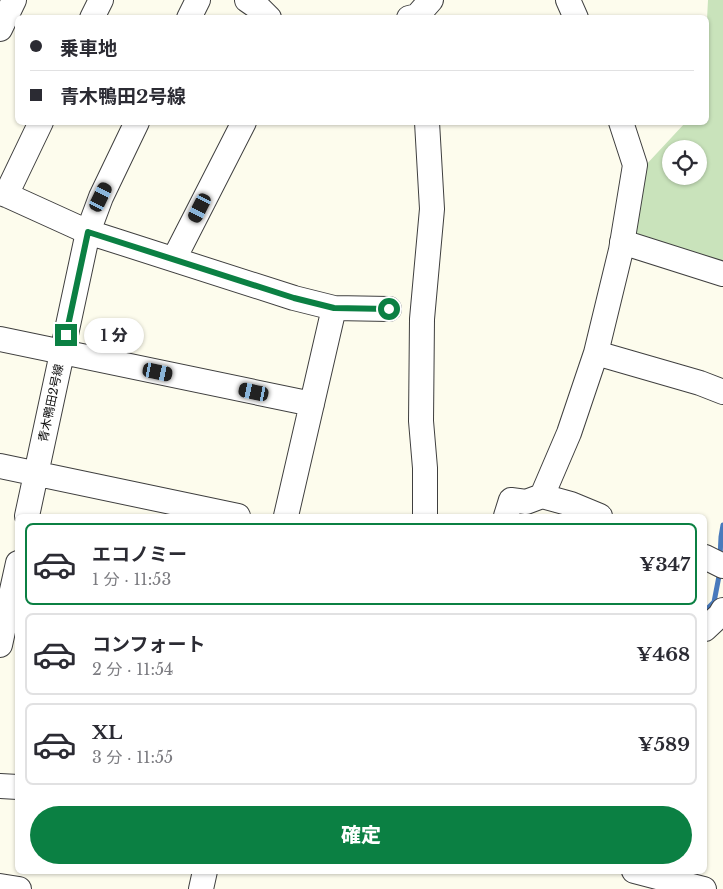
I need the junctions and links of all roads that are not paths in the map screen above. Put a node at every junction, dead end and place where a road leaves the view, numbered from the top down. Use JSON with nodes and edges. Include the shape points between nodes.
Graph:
{"nodes":[{"id":1,"x":14,"y":0,"type":"edge"},
{"id":2,"x":101,"y":0,"type":"edge"},
{"id":3,"x":198,"y":0,"type":"edge"},
{"id":4,"x":247,"y":0,"type":"edge"},
{"id":5,"x":568,"y":0,"type":"edge"},
{"id":6,"x":94,"y":15,"type":"edge"},
{"id":7,"x":190,"y":15,"type":"edge"},
{"id":8,"x":266,"y":15,"type":"edge"},
{"id":9,"x":575,"y":15,"type":"edge"},
{"id":10,"x":0,"y":29,"type":"edge"},
{"id":11,"x":39,"y":125,"type":"edge"},
{"id":12,"x":136,"y":125,"type":"edge"},
{"id":13,"x":242,"y":125,"type":"edge"},
{"id":14,"x":427,"y":125,"type":"edge"},
{"id":15,"x":622,"y":125,"type":"edge"},
{"id":16,"x":3,"y":194,"type":"edge"},
{"id":17,"x":88,"y":232,"type":"junction"},
{"id":18,"x":622,"y":242,"type":"junction"},
{"id":19,"x":174,"y":260,"type":"junction"},
{"id":20,"x":723,"y":274,"type":"edge"},
{"id":21,"x":334,"y":308,"type":"junction"},
{"id":22,"x":389,"y":309,"type":"dead end"},
{"id":23,"x":0,"y":339,"type":"edge"},
{"id":24,"x":62,"y":352,"type":"junction"},
{"id":25,"x":596,"y":353,"type":"junction"},
{"id":26,"x":723,"y":392,"type":"edge"},
{"id":27,"x":312,"y":404,"type":"junction"},
{"id":28,"x":0,"y":466,"type":"edge"},
{"id":29,"x":36,"y":474,"type":"junction"},
{"id":30,"x":542,"y":496,"type":"junction"},
{"id":31,"x":27,"y":514,"type":"edge"},
{"id":32,"x":228,"y":514,"type":"edge"},
{"id":33,"x":286,"y":514,"type":"edge"},
{"id":34,"x":425,"y":514,"type":"edge"},
{"id":35,"x":507,"y":514,"type":"edge"},
{"id":36,"x":595,"y":514,"type":"edge"},
{"id":37,"x":15,"y":574,"type":"edge"},
{"id":38,"x":9,"y":597,"type":"edge"},
{"id":39,"x":723,"y":610,"type":"edge"},
{"id":40,"x":707,"y":627,"type":"edge"},
{"id":41,"x":0,"y":646,"type":"edge"},
{"id":42,"x":0,"y":786,"type":"edge"},
{"id":43,"x":15,"y":786,"type":"edge"},
{"id":44,"x":204,"y":874,"type":"edge"},
{"id":45,"x":646,"y":874,"type":"edge"},
{"id":46,"x":0,"y":886,"type":"edge"},
{"id":47,"x":19,"y":889,"type":"edge"},
{"id":48,"x":200,"y":889,"type":"edge"},
{"id":49,"x":704,"y":889,"type":"edge"}],
"edges":[{"from":1,"to":10,"type":"street"},
{"from":2,"to":6,"type":"street"},
{"from":3,"to":7,"type":"street"},
{"from":4,"to":8,"type":"street"},
{"from":5,"to":9,"type":"street"},
{"from":11,"to":16,"type":"street"},
{"from":12,"to":17,"type":"street","name":"青木鴨田2号線"},
{"from":13,"to":19,"type":"street"},
{"from":14,"to":34,"type":"street","via":[[432,209],[422,319]]},
{"from":15,"to":18,"type":"street","via":[[635,165]]},
{"from":16,"to":17,"type":"street"},
{"from":17,"to":19,"type":"street"},
{"from":17,"to":24,"type":"street","name":"青木鴨田2号線"},
{"from":18,"to":20,"type":"street"},
{"from":18,"to":25,"type":"street"},
{"from":19,"to":21,"type":"street"},
{"from":21,"to":22,"type":"street"},
{"from":21,"to":27,"type":"street"},
{"from":23,"to":24,"type":"street"},
{"from":24,"to":27,"type":"street"},
{"from":24,"to":29,"type":"street","name":"青木鴨田2号線"},
{"from":25,"to":26,"type":"street"},
{"from":25,"to":30,"type":"street","via":[[569,434]]},
{"from":27,"to":33,"type":"street"},
{"from":28,"to":29,"type":"street"},
{"from":29,"to":31,"type":"street","name":"青木鴨田2号線"},
{"from":29,"to":32,"type":"street"},
{"from":30,"to":35,"type":"street","via":[[526,502],[511,500]]},
{"from":30,"to":36,"type":"street"},
{"from":37,"to":38,"type":"street"},
{"from":38,"to":41,"type":"street"},
{"from":39,"to":40,"type":"street"},
{"from":42,"to":43,"type":"street"},
{"from":44,"to":48,"type":"street"},
{"from":45,"to":49,"type":"street"},
{"from":46,"to":47,"type":"street"}]}
